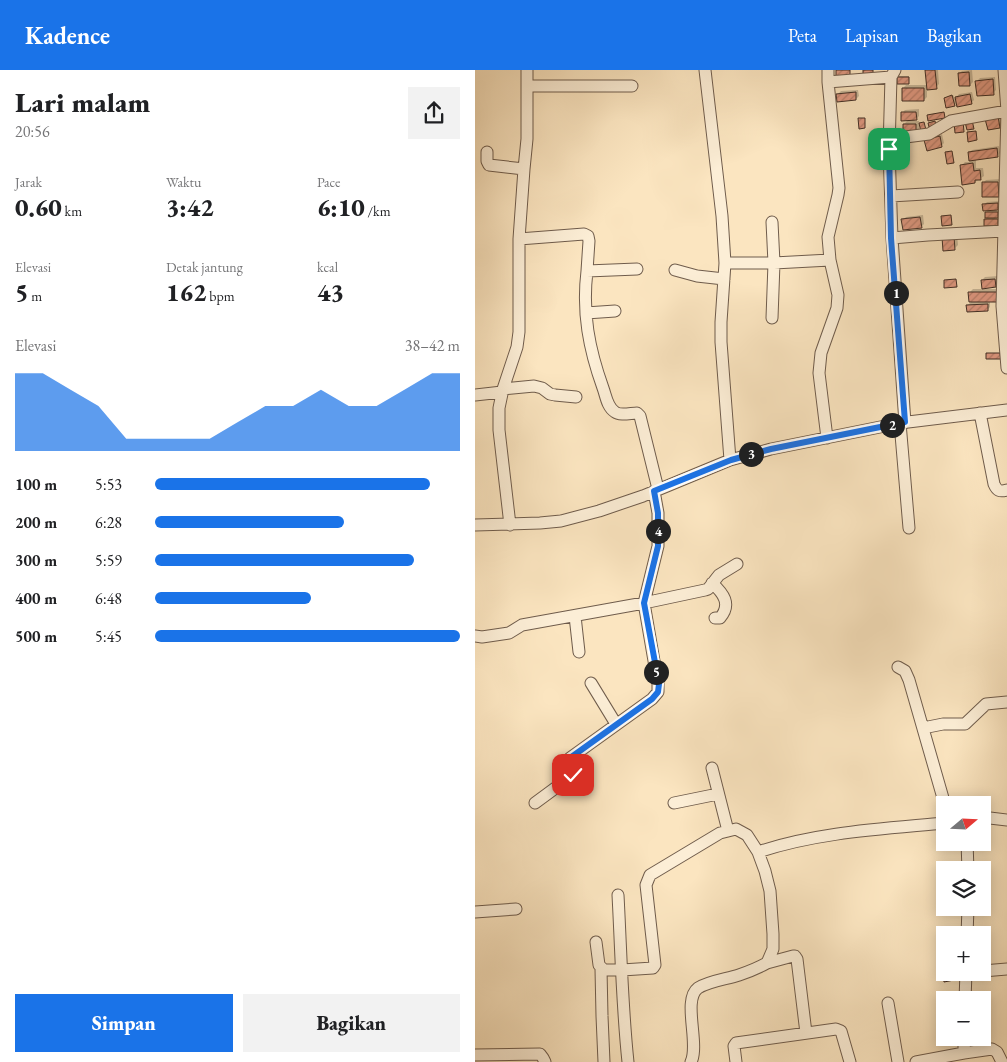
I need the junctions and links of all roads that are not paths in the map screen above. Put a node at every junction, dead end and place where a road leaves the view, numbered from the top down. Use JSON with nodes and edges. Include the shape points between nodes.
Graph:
{"nodes":[{"id":1,"x":527,"y":70,"type":"edge"},
{"id":2,"x":705,"y":70,"type":"edge"},
{"id":3,"x":1004,"y":70,"type":"edge"},
{"id":4,"x":893,"y":74,"type":"edge"},
{"id":5,"x":828,"y":76,"type":"edge"},
{"id":6,"x":528,"y":86,"type":"junction"},
{"id":7,"x":632,"y":86,"type":"dead end"},
{"id":8,"x":1007,"y":111,"type":"edge"},
{"id":9,"x":1007,"y":136,"type":"edge"},
{"id":10,"x":890,"y":139,"type":"junction"},
{"id":11,"x":487,"y":152,"type":"dead end"},
{"id":12,"x":523,"y":169,"type":"junction"},
{"id":13,"x":958,"y":192,"type":"dead end"},
{"id":14,"x":891,"y":196,"type":"junction"},
{"id":15,"x":772,"y":222,"type":"dead end"},
{"id":16,"x":1003,"y":231,"type":"junction"},
{"id":17,"x":891,"y":238,"type":"junction"},
{"id":18,"x":519,"y":239,"type":"junction"},
{"id":19,"x":830,"y":260,"type":"junction"},
{"id":20,"x":725,"y":263,"type":"junction"},
{"id":21,"x":774,"y":263,"type":"junction"},
{"id":22,"x":637,"y":269,"type":"dead end"},
{"id":23,"x":675,"y":270,"type":"dead end"},
{"id":24,"x":587,"y":271,"type":"junction"},
{"id":25,"x":724,"y":279,"type":"junction"},
{"id":26,"x":1004,"y":305,"type":"edge"},
{"id":27,"x":615,"y":311,"type":"dead end"},
{"id":28,"x":586,"y":313,"type":"junction"},
{"id":29,"x":772,"y":318,"type":"dead end"},
{"id":30,"x":1007,"y":368,"type":"edge"},
{"id":31,"x":503,"y":391,"type":"junction"},
{"id":32,"x":475,"y":395,"type":"edge"},
{"id":33,"x":575,"y":397,"type":"dead end"},
{"id":34,"x":1007,"y":410,"type":"edge"},
{"id":35,"x":979,"y":413,"type":"junction"},
{"id":36,"x":903,"y":423,"type":"junction"},
{"id":37,"x":827,"y":438,"type":"junction"},
{"id":38,"x":731,"y":460,"type":"junction"},
{"id":39,"x":656,"y":490,"type":"junction"},
{"id":40,"x":1007,"y":490,"type":"edge"},
{"id":41,"x":475,"y":525,"type":"edge"},
{"id":42,"x":510,"y":525,"type":"junction"},
{"id":43,"x":909,"y":528,"type":"dead end"},
{"id":44,"x":737,"y":564,"type":"dead end"},
{"id":45,"x":712,"y":583,"type":"junction"},
{"id":46,"x":644,"y":603,"type":"junction"},
{"id":47,"x":575,"y":616,"type":"junction"},
{"id":48,"x":715,"y":618,"type":"dead end"},
{"id":49,"x":475,"y":636,"type":"edge"},
{"id":50,"x":579,"y":652,"type":"dead end"},
{"id":51,"x":898,"y":667,"type":"dead end"},
{"id":52,"x":591,"y":683,"type":"dead end"},
{"id":53,"x":1007,"y":702,"type":"edge"},
{"id":54,"x":617,"y":724,"type":"junction"},
{"id":55,"x":923,"y":728,"type":"junction"},
{"id":56,"x":711,"y":768,"type":"dead end"},
{"id":57,"x":718,"y":794,"type":"junction"},
{"id":58,"x":942,"y":796,"type":"edge"},
{"id":59,"x":535,"y":803,"type":"dead end"},
{"id":60,"x":674,"y":803,"type":"dead end"},
{"id":61,"x":991,"y":818,"type":"edge"},
{"id":62,"x":1007,"y":820,"type":"edge"},
{"id":63,"x":936,"y":824,"type":"edge"},
{"id":64,"x":728,"y":831,"type":"junction"},
{"id":65,"x":758,"y":852,"type":"junction"},
{"id":66,"x":617,"y":895,"type":"dead end"},
{"id":67,"x":516,"y":910,"type":"dead end"},
{"id":68,"x":475,"y":912,"type":"edge"},
{"id":69,"x":596,"y":942,"type":"dead end"},
{"id":70,"x":767,"y":963,"type":"junction"},
{"id":71,"x":601,"y":969,"type":"junction"},
{"id":72,"x":1007,"y":969,"type":"edge"},
{"id":73,"x":622,"y":970,"type":"junction"},
{"id":74,"x":991,"y":971,"type":"edge"},
{"id":75,"x":888,"y":1003,"type":"dead end"},
{"id":76,"x":807,"y":1032,"type":"junction"},
{"id":77,"x":964,"y":1046,"type":"edge"},
{"id":78,"x":964,"y":1053,"type":"junction"},
{"id":79,"x":475,"y":1055,"type":"edge"},
{"id":80,"x":545,"y":1062,"type":"edge"},
{"id":81,"x":604,"y":1062,"type":"edge"},
{"id":82,"x":628,"y":1062,"type":"edge"},
{"id":83,"x":691,"y":1062,"type":"edge"},
{"id":84,"x":736,"y":1062,"type":"edge"},
{"id":85,"x":850,"y":1062,"type":"edge"},
{"id":86,"x":899,"y":1062,"type":"edge"},
{"id":87,"x":916,"y":1062,"type":"edge"},
{"id":88,"x":1002,"y":1062,"type":"edge"}],
"edges":[{"from":1,"to":6,"type":"street"},
{"from":2,"to":20,"type":"street"},
{"from":3,"to":8,"type":"street"},
{"from":4,"to":5,"type":"street"},
{"from":4,"to":10,"type":"street"},
{"from":5,"to":19,"type":"street","via":[[839,188],[828,237]]},
{"from":6,"to":7,"type":"street"},
{"from":6,"to":12,"type":"street"},
{"from":8,"to":9,"type":"street"},
{"from":8,"to":10,"type":"street","via":[[951,121],[929,134]]},
{"from":9,"to":16,"type":"street"},
{"from":10,"to":14,"type":"street"},
{"from":11,"to":12,"type":"street","via":[[489,164]]},
{"from":12,"to":18,"type":"street"},
{"from":13,"to":14,"type":"street"},
{"from":14,"to":17,"type":"street"},
{"from":15,"to":21,"type":"street"},
{"from":16,"to":17,"type":"street"},
{"from":16,"to":26,"type":"street"},
{"from":17,"to":36,"type":"street"},
{"from":18,"to":24,"type":"street","via":[[584,234],[589,241]]},
{"from":18,"to":31,"type":"street","via":[[519,332]]},
{"from":19,"to":21,"type":"street"},
{"from":19,"to":37,"type":"street","via":[[838,295],[837,308],[819,362]]},
{"from":20,"to":21,"type":"street"},
{"from":20,"to":25,"type":"street"},
{"from":21,"to":29,"type":"street"},
{"from":22,"to":24,"type":"street"},
{"from":23,"to":25,"type":"street"},
{"from":24,"to":28,"type":"street"},
{"from":25,"to":38,"type":"street","via":[[721,342]]},
{"from":26,"to":30,"type":"street"},
{"from":27,"to":28,"type":"street"},
{"from":28,"to":39,"type":"street","via":[[590,347],[609,406],[615,413],[637,413],[640,416]]},
{"from":31,"to":32,"type":"street"},
{"from":31,"to":33,"type":"street","via":[[534,386],[550,394]]},
{"from":31,"to":42,"type":"street","via":[[499,430]]},
{"from":34,"to":35,"type":"street"},
{"from":35,"to":36,"type":"street"},
{"from":35,"to":40,"type":"street","via":[[994,484],[999,491]]},
{"from":36,"to":37,"type":"street"},
{"from":36,"to":43,"type":"street"},
{"from":37,"to":38,"type":"street"},
{"from":38,"to":39,"type":"street"},
{"from":39,"to":42,"type":"street","via":[[561,521]]},
{"from":39,"to":46,"type":"street","via":[[658,546]]},
{"from":41,"to":42,"type":"street"},
{"from":44,"to":45,"type":"street"},
{"from":45,"to":46,"type":"street","via":[[705,590]]},
{"from":45,"to":48,"type":"street","via":[[721,590],[725,602],[723,615]]},
{"from":46,"to":47,"type":"street"},
{"from":46,"to":54,"type":"street","via":[[658,692]]},
{"from":47,"to":49,"type":"street","via":[[521,625],[509,633]]},
{"from":47,"to":50,"type":"street"},
{"from":51,"to":55,"type":"street","via":[[907,674]]},
{"from":52,"to":54,"type":"street"},
{"from":53,"to":55,"type":"street","via":[[986,704],[965,724]]},
{"from":54,"to":59,"type":"street","via":[[570,758],[573,775]]},
{"from":55,"to":58,"type":"street"},
{"from":56,"to":57,"type":"street"},
{"from":57,"to":60,"type":"street"},
{"from":57,"to":64,"type":"street"},
{"from":61,"to":62,"type":"street"},
{"from":63,"to":65,"type":"street","via":[[807,839]]},
{"from":64,"to":65,"type":"street","via":[[736,829],[747,836]]},
{"from":64,"to":73,"type":"street","via":[[650,875],[646,884],[655,964],[653,968]]},
{"from":65,"to":70,"type":"street","via":[[769,891],[773,934],[773,949]]},
{"from":66,"to":73,"type":"street"},
{"from":67,"to":68,"type":"street"},
{"from":69,"to":71,"type":"street"},
{"from":70,"to":76,"type":"street","via":[[793,956],[797,959]]},
{"from":70,"to":83,"type":"street","via":[[698,988],[693,994],[694,1051]]},
{"from":71,"to":73,"type":"street"},
{"from":71,"to":81,"type":"street"},
{"from":72,"to":74,"type":"street"},
{"from":73,"to":82,"type":"street"},
{"from":75,"to":86,"type":"street"},
{"from":76,"to":84,"type":"street","via":[[736,1044],[733,1046]]},
{"from":76,"to":85,"type":"street","via":[[841,1030]]},
{"from":77,"to":78,"type":"street"},
{"from":78,"to":87,"type":"street"},
{"from":78,"to":88,"type":"street","via":[[992,1049]]},
{"from":79,"to":80,"type":"street","via":[[540,1054]]}]}
